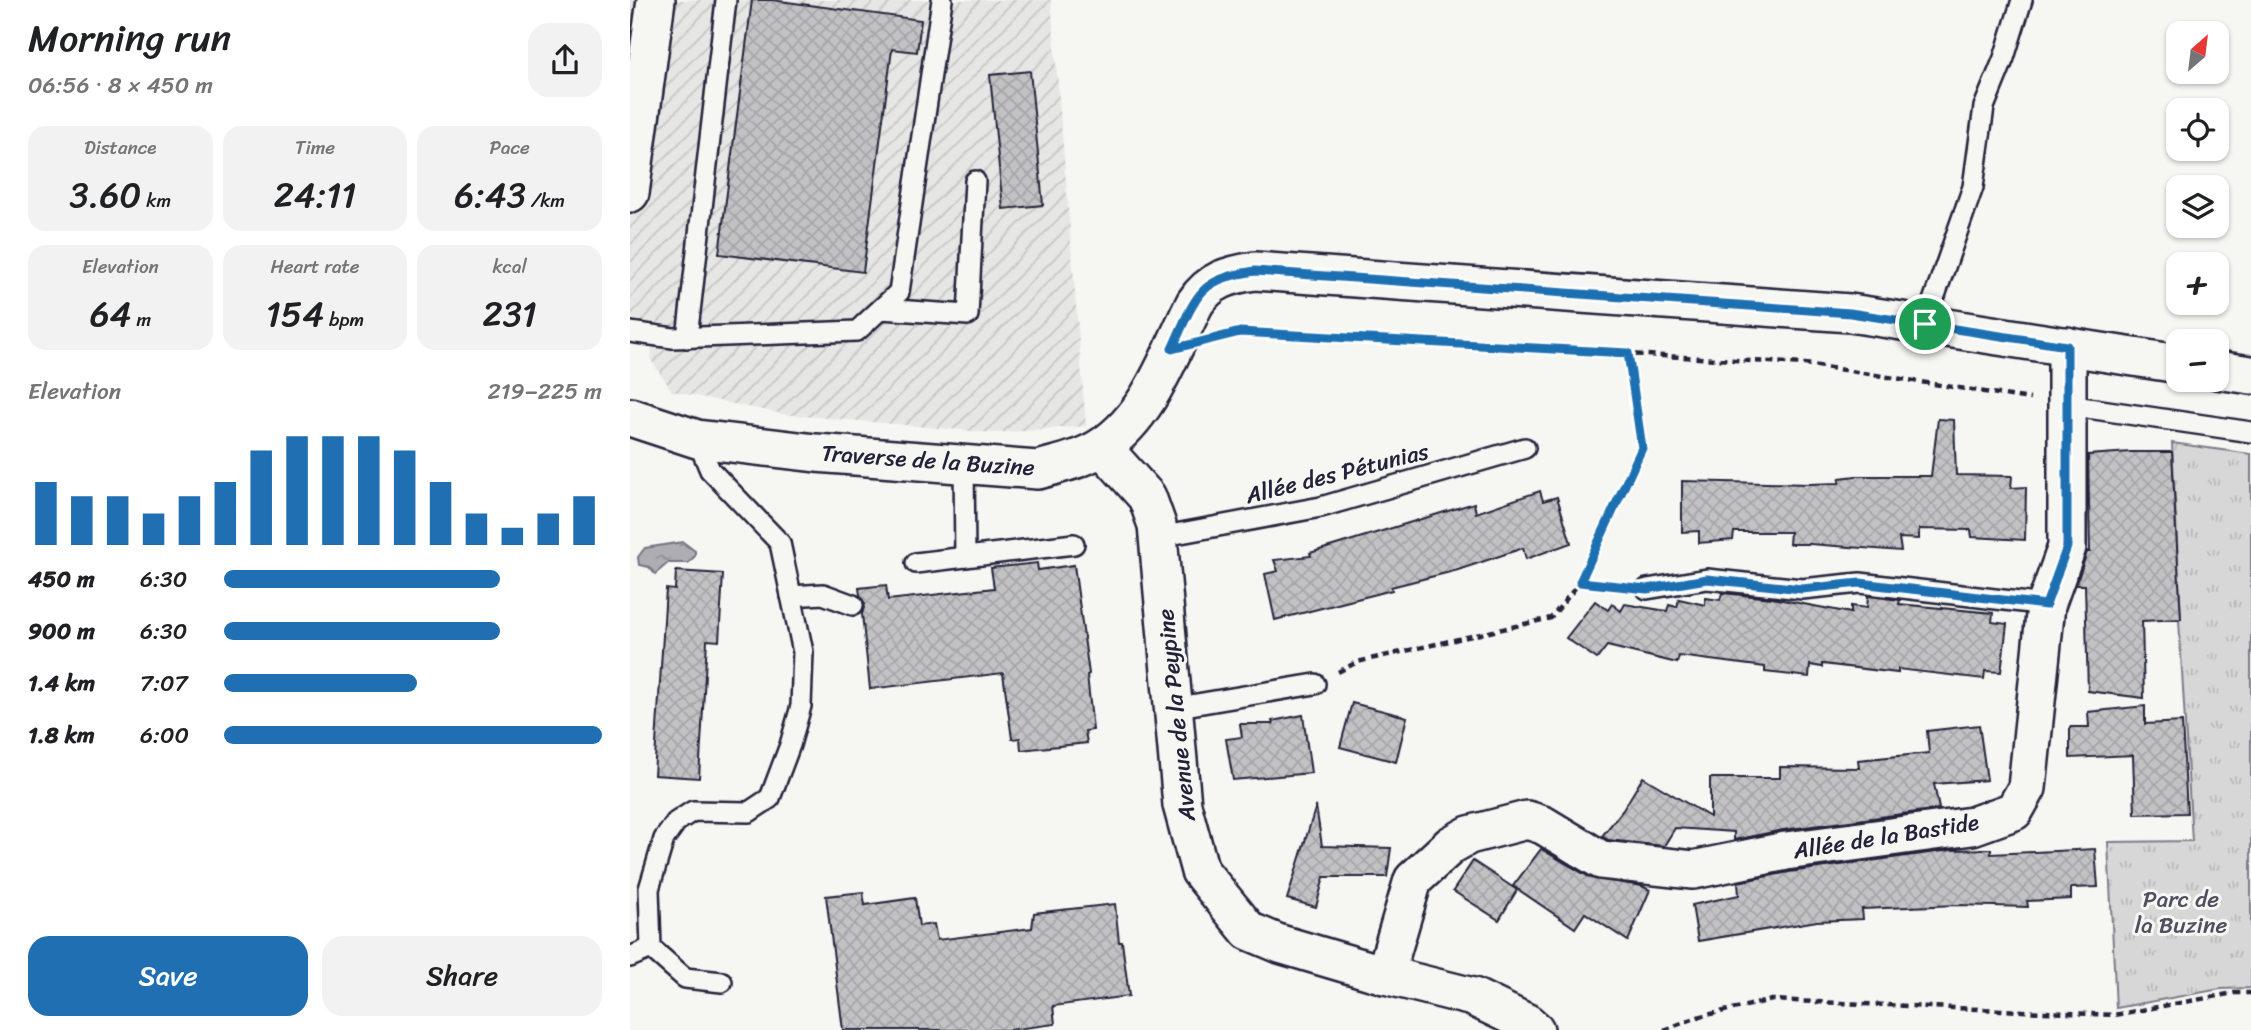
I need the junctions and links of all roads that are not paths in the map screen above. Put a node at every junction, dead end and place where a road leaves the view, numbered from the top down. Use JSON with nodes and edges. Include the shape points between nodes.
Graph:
{"nodes":[{"id":1,"x":656,"y":0,"type":"edge"},
{"id":2,"x":726,"y":0,"type":"edge"},
{"id":3,"x":942,"y":0,"type":"edge"},
{"id":4,"x":2022,"y":0,"type":"edge"},
{"id":5,"x":975,"y":181,"type":"dead end"},
{"id":6,"x":630,"y":193,"type":"edge"},
{"id":7,"x":881,"y":309,"type":"junction"},
{"id":8,"x":1925,"y":324,"type":"junction"},
{"id":9,"x":630,"y":332,"type":"edge"},
{"id":10,"x":687,"y":338,"type":"junction"},
{"id":11,"x":2067,"y":346,"type":"junction"},
{"id":12,"x":2166,"y":362,"type":"edge"},
{"id":13,"x":2229,"y":372,"type":"edge"},
{"id":14,"x":2251,"y":375,"type":"edge"},
{"id":15,"x":2067,"y":405,"type":"junction"},
{"id":16,"x":630,"y":417,"type":"edge"},
{"id":17,"x":2251,"y":432,"type":"edge"},
{"id":18,"x":697,"y":439,"type":"junction"},
{"id":19,"x":1102,"y":447,"type":"junction"},
{"id":20,"x":1525,"y":448,"type":"dead end"},
{"id":21,"x":964,"y":464,"type":"junction"},
{"id":22,"x":1158,"y":537,"type":"junction"},
{"id":23,"x":1074,"y":544,"type":"dead end"},
{"id":24,"x":965,"y":557,"type":"junction"},
{"id":25,"x":916,"y":563,"type":"dead end"},
{"id":26,"x":1647,"y":589,"type":"road end"},
{"id":27,"x":791,"y":596,"type":"junction"},
{"id":28,"x":853,"y":605,"type":"dead end"},
{"id":29,"x":2046,"y":605,"type":"junction"},
{"id":30,"x":1315,"y":684,"type":"dead end"},
{"id":31,"x":1173,"y":708,"type":"junction"},
{"id":32,"x":651,"y":948,"type":"junction"},
{"id":33,"x":630,"y":957,"type":"edge"},
{"id":34,"x":1385,"y":975,"type":"junction"},
{"id":35,"x":722,"y":982,"type":"dead end"},
{"id":36,"x":1535,"y":1030,"type":"edge"}],
"edges":[{"from":1,"to":6,"type":"street"},
{"from":2,"to":10,"type":"lane"},
{"from":3,"to":7,"type":"lane","via":[[899,292]]},
{"from":4,"to":8,"type":"lane","via":[[1984,107],[1973,187]]},
{"from":5,"to":7,"type":"lane","via":[[968,315]]},
{"from":7,"to":10,"type":"lane","via":[[858,331]]},
{"from":8,"to":11,"type":"street","name":"Traverse de la Buzine"},
{"from":8,"to":19,"type":"street","name":"Traverse de la Buzine","via":[[1850,313],[1255,271],[1233,274],[1204,289],[1146,402]]},
{"from":9,"to":10,"type":"lane"},
{"from":11,"to":12,"type":"street","name":"Traverse de la Buzine"},
{"from":11,"to":15,"type":"street","name":"Allée de la Bastide"},
{"from":13,"to":14,"type":"street"},
{"from":15,"to":17,"type":"lane"},
{"from":15,"to":29,"type":"street","name":"Allée de la Bastide","via":[[2067,547]]},
{"from":16,"to":18,"type":"street","name":"Traverse de la Buzine"},
{"from":18,"to":21,"type":"street","name":"Traverse de la Buzine"},
{"from":18,"to":27,"type":"lane","via":[[710,470],[780,544]]},
{"from":19,"to":21,"type":"street","name":"Traverse de la Buzine","via":[[1038,470]]},
{"from":19,"to":22,"type":"street","name":"Avenue de la Peypine","via":[[1147,497]]},
{"from":20,"to":22,"type":"lane","name":"Allée des Pétunias","via":[[1321,507]]},
{"from":21,"to":24,"type":"lane"},
{"from":22,"to":31,"type":"street","name":"Avenue de la Peypine"},
{"from":23,"to":24,"type":"lane"},
{"from":24,"to":25,"type":"lane"},
{"from":26,"to":29,"type":"lane","via":[[1707,579],[1802,589],[1860,583]]},
{"from":27,"to":28,"type":"lane","via":[[823,594]]},
{"from":27,"to":32,"type":"lane","via":[[803,652],[802,706],[771,798],[749,812],[693,811],[676,822],[664,839],[649,889]]},
{"from":29,"to":34,"type":"street","name":"Allée de la Bastide","via":[[2027,788],[2014,811],[1972,826],[1786,851],[1693,870],[1601,860],[1543,825],[1527,820],[1515,823],[1469,835],[1451,845],[1413,880]]},
{"from":30,"to":31,"type":"lane"},
{"from":31,"to":34,"type":"street","name":"Avenue de la Peypine","via":[[1182,805],[1200,871],[1226,906],[1249,931]]},
{"from":32,"to":33,"type":"lane"},
{"from":32,"to":35,"type":"lane","via":[[685,978]]},
{"from":34,"to":36,"type":"street","name":"Avenue de la Peypine","via":[[1473,997]]}]}
